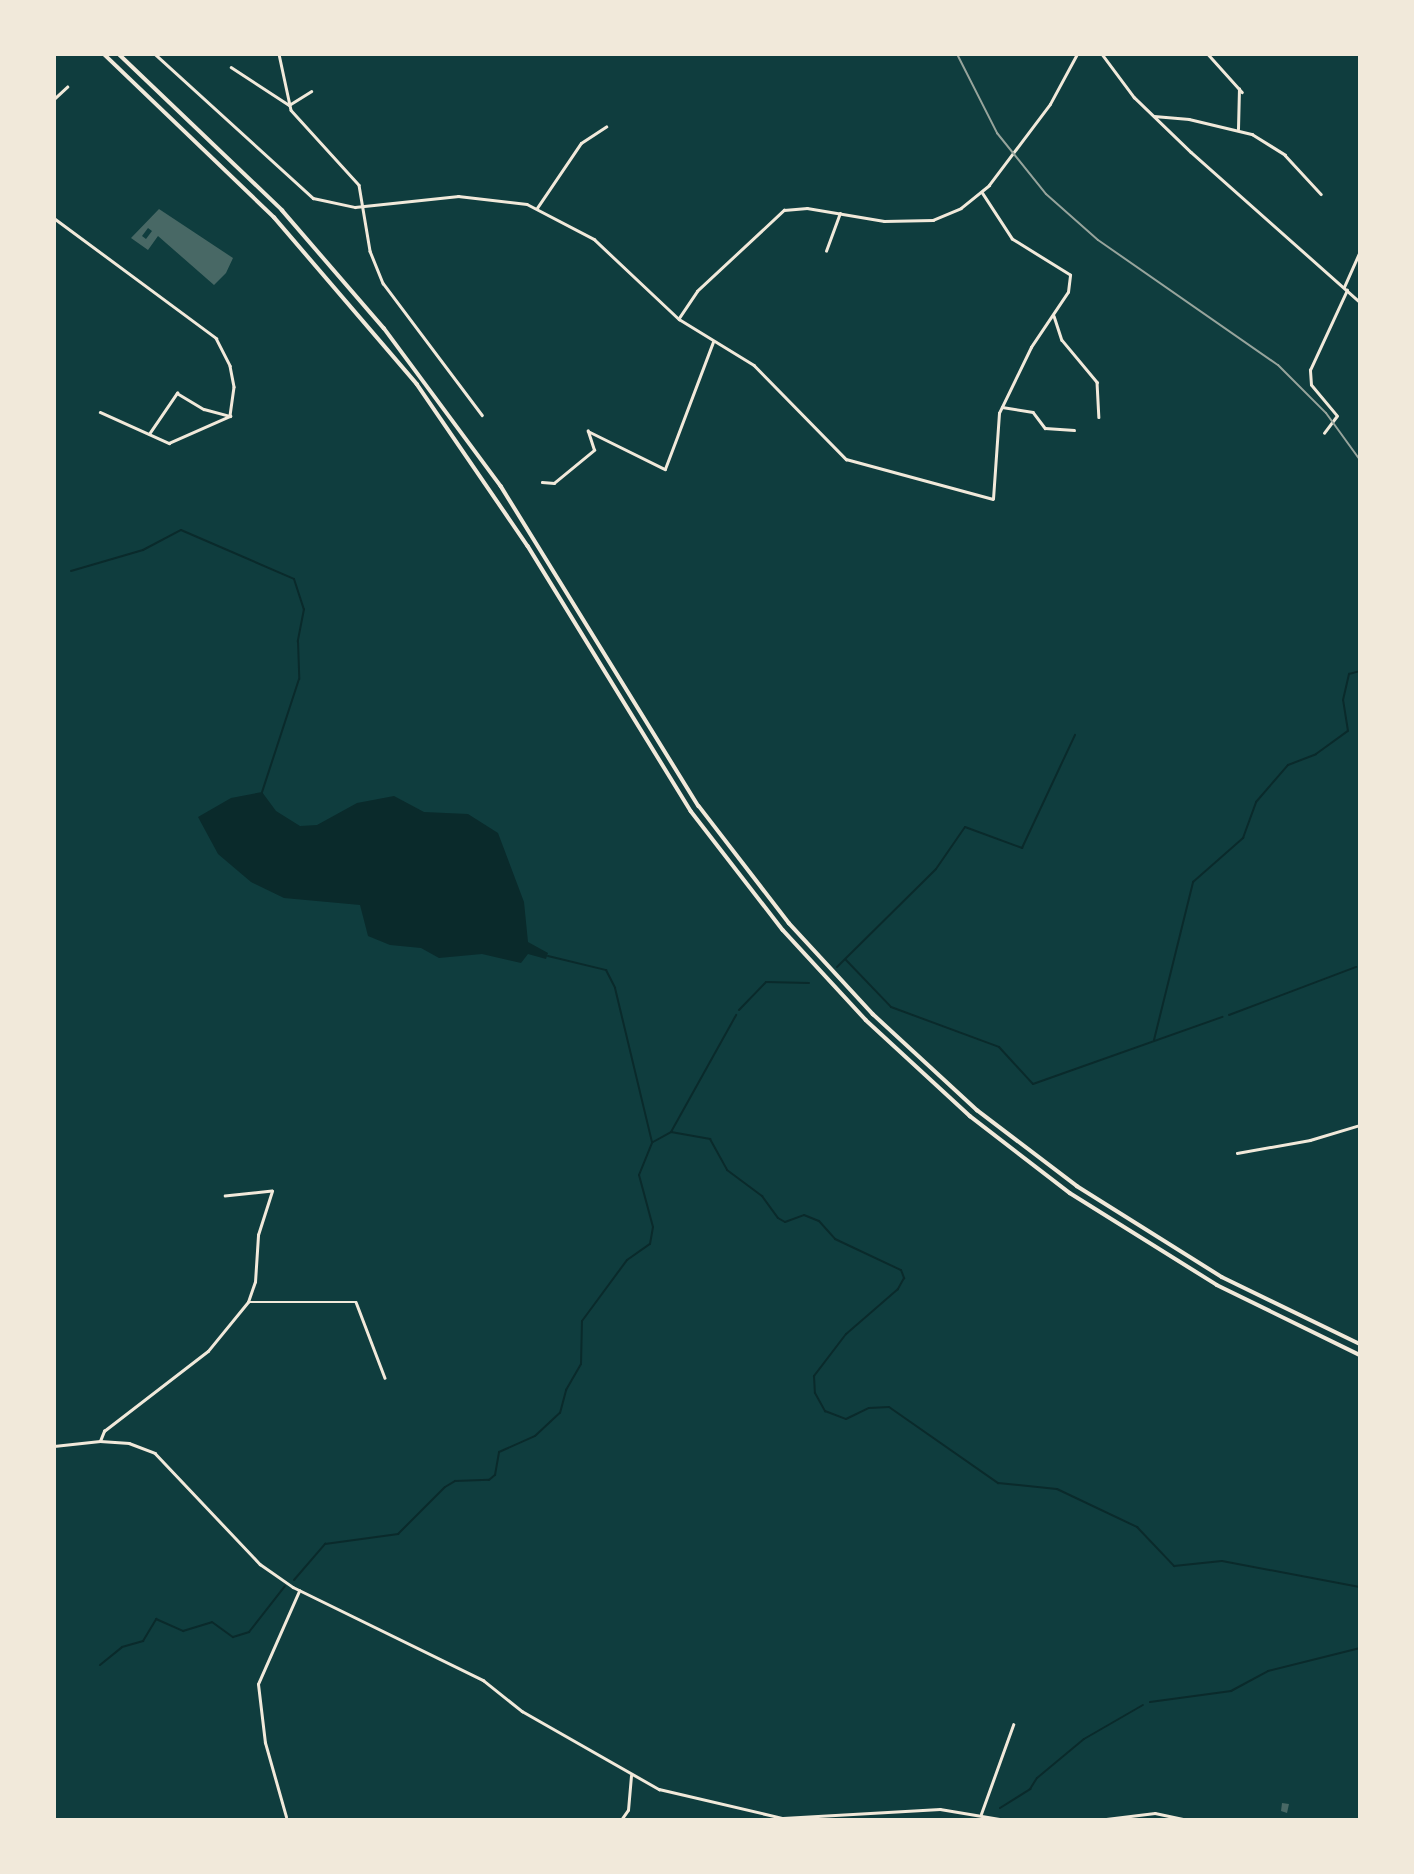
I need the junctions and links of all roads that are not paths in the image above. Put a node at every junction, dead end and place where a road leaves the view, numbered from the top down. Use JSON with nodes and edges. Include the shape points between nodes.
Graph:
{"nodes":[{"id":1,"x":104,"y":54,"type":"edge"},
{"id":2,"x":120,"y":54,"type":"edge"},
{"id":3,"x":155,"y":54,"type":"edge"},
{"id":4,"x":279,"y":54,"type":"edge"},
{"id":5,"x":1077,"y":54,"type":"edge"},
{"id":6,"x":1102,"y":54,"type":"edge"},
{"id":7,"x":1208,"y":54,"type":"edge"},
{"id":8,"x":231,"y":67,"type":"dead end"},
{"id":9,"x":67,"y":87,"type":"dead end"},
{"id":10,"x":311,"y":91,"type":"dead end"},
{"id":11,"x":54,"y":99,"type":"edge"},
{"id":12,"x":289,"y":105,"type":"junction"},
{"id":13,"x":1154,"y":117,"type":"junction"},
{"id":14,"x":606,"y":127,"type":"dead end"},
{"id":15,"x":1238,"y":130,"type":"junction"},
{"id":16,"x":982,"y":193,"type":"junction"},
{"id":17,"x":1321,"y":194,"type":"dead end"},
{"id":18,"x":364,"y":207,"type":"junction"},
{"id":19,"x":537,"y":208,"type":"junction"},
{"id":20,"x":840,"y":213,"type":"junction"},
{"id":21,"x":54,"y":218,"type":"edge"},
{"id":22,"x":826,"y":251,"type":"dead end"},
{"id":23,"x":1360,"y":251,"type":"edge"},
{"id":24,"x":1345,"y":288,"type":"junction"},
{"id":25,"x":1360,"y":302,"type":"edge"},
{"id":26,"x":1054,"y":316,"type":"junction"},
{"id":27,"x":679,"y":318,"type":"junction"},
{"id":28,"x":713,"y":342,"type":"junction"},
{"id":29,"x":1002,"y":407,"type":"junction"},
{"id":30,"x":100,"y":412,"type":"dead end"},
{"id":31,"x":482,"y":415,"type":"dead end"},
{"id":32,"x":230,"y":416,"type":"junction"},
{"id":33,"x":1099,"y":417,"type":"dead end"},
{"id":34,"x":1074,"y":429,"type":"dead end"},
{"id":35,"x":1324,"y":433,"type":"dead end"},
{"id":36,"x":149,"y":434,"type":"junction"},
{"id":37,"x":542,"y":482,"type":"dead end"},
{"id":38,"x":1360,"y":1125,"type":"edge"},
{"id":39,"x":1237,"y":1153,"type":"dead end"},
{"id":40,"x":225,"y":1196,"type":"dead end"},
{"id":41,"x":248,"y":1302,"type":"junction"},
{"id":42,"x":1360,"y":1344,"type":"edge"},
{"id":43,"x":1360,"y":1355,"type":"edge"},
{"id":44,"x":385,"y":1378,"type":"dead end"},
{"id":45,"x":100,"y":1441,"type":"junction"},
{"id":46,"x":54,"y":1446,"type":"edge"},
{"id":47,"x":300,"y":1590,"type":"junction"},
{"id":48,"x":1013,"y":1725,"type":"dead end"},
{"id":49,"x":632,"y":1776,"type":"junction"},
{"id":50,"x":981,"y":1814,"type":"junction"},
{"id":51,"x":286,"y":1816,"type":"dead end"},
{"id":52,"x":621,"y":1820,"type":"edge"},
{"id":53,"x":1004,"y":1820,"type":"edge"},
{"id":54,"x":1098,"y":1820,"type":"edge"},
{"id":55,"x":1187,"y":1820,"type":"edge"}],
"edges":[{"from":1,"to":43,"type":"highway","via":[[274,217],[417,384],[528,545],[691,811],[783,930],[866,1020],[970,1116],[1070,1193],[1217,1285]]},
{"from":2,"to":42,"type":"highway","via":[[282,210],[408,358],[501,486],[699,806],[789,923],[873,1014],[978,1110],[1077,1186],[1223,1277]]},
{"from":3,"to":18,"type":"street","via":[[303,191],[333,205]]},
{"from":4,"to":12,"type":"street"},
{"from":5,"to":16,"type":"street","via":[[1050,104]]},
{"from":6,"to":13,"type":"street"},
{"from":7,"to":15,"type":"street","via":[[1240,91]]},
{"from":8,"to":12,"type":"street"},
{"from":9,"to":11,"type":"street"},
{"from":10,"to":12,"type":"street"},
{"from":12,"to":18,"type":"street","via":[[307,132],[355,180]]},
{"from":13,"to":15,"type":"street"},
{"from":13,"to":24,"type":"street"},
{"from":14,"to":19,"type":"street","via":[[581,143]]},
{"from":15,"to":17,"type":"street","via":[[1270,143]]},
{"from":16,"to":20,"type":"street","via":[[933,220],[884,221]]},
{"from":16,"to":26,"type":"street","via":[[1012,239],[1070,275],[1068,292]]},
{"from":18,"to":19,"type":"street","via":[[470,197]]},
{"from":18,"to":31,"type":"street","via":[[370,251],[383,283]]},
{"from":19,"to":27,"type":"street","via":[[607,248]]},
{"from":20,"to":22,"type":"street"},
{"from":20,"to":27,"type":"street","via":[[793,207],[773,215],[734,260],[697,291]]},
{"from":21,"to":32,"type":"street","via":[[216,338],[234,387]]},
{"from":23,"to":24,"type":"street"},
{"from":24,"to":25,"type":"street"},
{"from":24,"to":35,"type":"street","via":[[1310,370],[1311,385],[1336,416]]},
{"from":26,"to":29,"type":"street","via":[[1031,347]]},
{"from":26,"to":33,"type":"street","via":[[1062,340],[1097,382]]},
{"from":27,"to":28,"type":"street"},
{"from":28,"to":29,"type":"street","via":[[754,365],[846,459],[993,499]]},
{"from":28,"to":37,"type":"street","via":[[665,469],[588,431],[594,450],[554,483]]},
{"from":29,"to":34,"type":"street","via":[[1033,412],[1045,428]]},
{"from":30,"to":36,"type":"street"},
{"from":32,"to":36,"type":"street","via":[[174,443]]},
{"from":32,"to":36,"type":"street","via":[[204,409],[177,393]]},
{"from":38,"to":39,"type":"street","via":[[1310,1140]]},
{"from":40,"to":41,"type":"street","via":[[272,1191],[258,1235],[255,1282]]},
{"from":41,"to":44,"type":"street","via":[[356,1302]]},
{"from":41,"to":45,"type":"street","via":[[208,1351],[104,1430]]},
{"from":45,"to":46,"type":"street"},
{"from":45,"to":47,"type":"street","via":[[129,1443],[155,1453],[260,1564]]},
{"from":47,"to":49,"type":"street","via":[[483,1680],[522,1712]]},
{"from":47,"to":51,"type":"street","via":[[258,1684],[265,1743]]},
{"from":48,"to":50,"type":"street"},
{"from":49,"to":50,"type":"street","via":[[659,1789],[783,1818],[913,1809]]},
{"from":49,"to":52,"type":"street","via":[[628,1810]]},
{"from":50,"to":53,"type":"street"},
{"from":54,"to":55,"type":"street","via":[[1155,1813]]}]}
